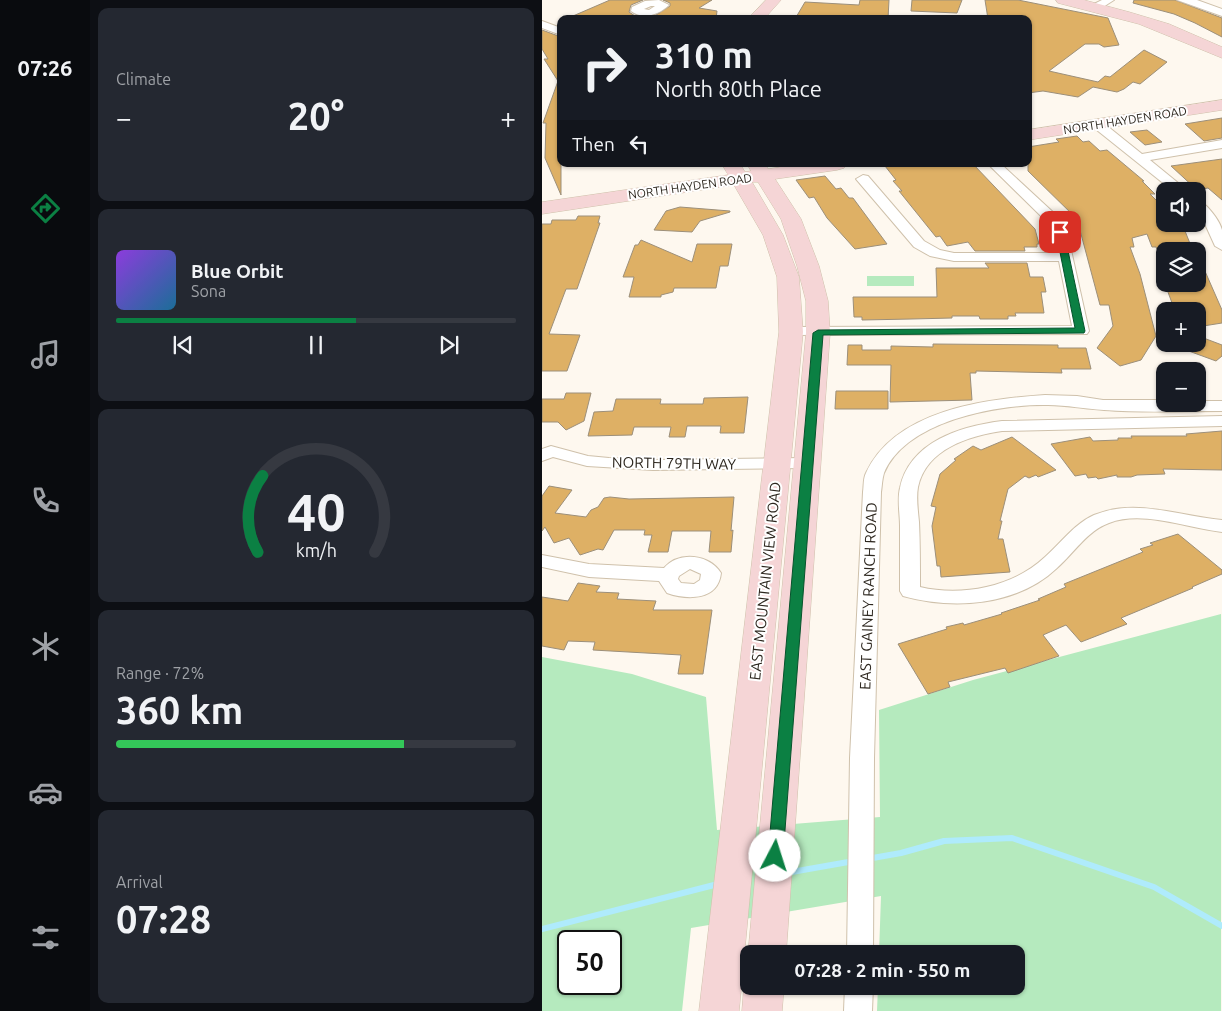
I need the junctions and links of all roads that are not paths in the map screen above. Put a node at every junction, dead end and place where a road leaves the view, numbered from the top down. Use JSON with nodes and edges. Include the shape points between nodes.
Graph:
{"nodes":[{"id":1,"x":755,"y":0,"type":"edge"},
{"id":2,"x":774,"y":0,"type":"edge"},
{"id":3,"x":1063,"y":0,"type":"edge"},
{"id":4,"x":1182,"y":0,"type":"edge"},
{"id":5,"x":1102,"y":3,"type":"edge"},
{"id":6,"x":1222,"y":13,"type":"edge"},
{"id":7,"x":740,"y":14,"type":"dead end"},
{"id":8,"x":759,"y":15,"type":"edge"},
{"id":9,"x":542,"y":24,"type":"edge"},
{"id":10,"x":557,"y":30,"type":"edge"},
{"id":11,"x":1222,"y":53,"type":"edge"},
{"id":12,"x":1222,"y":92,"type":"edge"},
{"id":13,"x":1222,"y":105,"type":"edge"},
{"id":14,"x":1032,"y":119,"type":"edge"},
{"id":15,"x":1098,"y":124,"type":"junction"},
{"id":16,"x":1032,"y":134,"type":"edge"},
{"id":17,"x":1222,"y":144,"type":"edge"},
{"id":18,"x":1139,"y":158,"type":"junction"},
{"id":19,"x":768,"y":167,"type":"edge"},
{"id":20,"x":997,"y":167,"type":"edge"},
{"id":21,"x":744,"y":168,"type":"edge"},
{"id":22,"x":863,"y":179,"type":"dead end"},
{"id":23,"x":1170,"y":182,"type":"edge"},
{"id":24,"x":542,"y":193,"type":"edge"},
{"id":25,"x":542,"y":208,"type":"edge"},
{"id":26,"x":1206,"y":215,"type":"edge"},
{"id":27,"x":1222,"y":246,"type":"edge"},
{"id":28,"x":1065,"y":257,"type":"junction"},
{"id":29,"x":805,"y":332,"type":"junction"},
{"id":30,"x":1156,"y":397,"type":"edge"},
{"id":31,"x":1206,"y":397,"type":"edge"},
{"id":32,"x":1222,"y":397,"type":"edge"},
{"id":33,"x":1087,"y":401,"type":"junction"},
{"id":34,"x":1222,"y":406,"type":"edge"},
{"id":35,"x":1222,"y":421,"type":"edge"},
{"id":36,"x":542,"y":456,"type":"edge"},
{"id":37,"x":808,"y":463,"type":"junction"},
{"id":38,"x":778,"y":464,"type":"junction"},
{"id":39,"x":1222,"y":526,"type":"edge"},
{"id":40,"x":542,"y":561,"type":"edge"},
{"id":41,"x":669,"y":575,"type":"dead end"},
{"id":42,"x":768,"y":942,"type":"edge"},
{"id":43,"x":860,"y":945,"type":"edge"},
{"id":44,"x":763,"y":995,"type":"edge"},
{"id":45,"x":859,"y":995,"type":"edge"},
{"id":46,"x":719,"y":1011,"type":"edge"},
{"id":47,"x":762,"y":1011,"type":"edge"},
{"id":48,"x":858,"y":1011,"type":"edge"}],
"edges":[{"from":1,"to":7,"type":"main road"},
{"from":2,"to":8,"type":"main road"},
{"from":3,"to":5,"type":"main road"},
{"from":4,"to":6,"type":"street"},
{"from":5,"to":11,"type":"main road"},
{"from":9,"to":10,"type":"street"},
{"from":12,"to":14,"type":"main road","name":"NORTH HAYDEN ROAD"},
{"from":13,"to":15,"type":"main road","name":"NORTH HAYDEN ROAD"},
{"from":15,"to":16,"type":"main road","name":"NORTH HAYDEN ROAD"},
{"from":15,"to":18,"type":"street"},
{"from":17,"to":18,"type":"street"},
{"from":18,"to":23,"type":"street"},
{"from":19,"to":21,"type":"main road","name":"NORTH HAYDEN ROAD"},
{"from":20,"to":28,"type":"street","via":[[1050,217],[1060,232]]},
{"from":21,"to":24,"type":"main road","name":"NORTH HAYDEN ROAD"},
{"from":21,"to":25,"type":"main road","name":"NORTH HAYDEN ROAD"},
{"from":21,"to":29,"type":"main road","name":"EAST MOUNTAIN VIEW ROAD","via":[[773,235]]},
{"from":22,"to":28,"type":"street","via":[[918,244],[935,253],[954,257]]},
{"from":26,"to":27,"type":"street"},
{"from":28,"to":29,"type":"street","via":[[1081,331]]},
{"from":29,"to":37,"type":"main road","name":"EAST MOUNTAIN VIEW ROAD"},
{"from":29,"to":38,"type":"main road","name":"EAST MOUNTAIN VIEW ROAD"},
{"from":30,"to":33,"type":"street","name":"EAST GAINEY RANCH ROAD","via":[[1101,397]]},
{"from":31,"to":32,"type":"street"},
{"from":33,"to":34,"type":"street","name":"EAST GAINEY RANCH ROAD","via":[[1103,405]]},
{"from":33,"to":43,"type":"street","name":"EAST GAINEY RANCH ROAD","via":[[1009,402],[954,414],[898,443],[875,474],[862,796]]},
{"from":35,"to":39,"type":"street","via":[[1002,426],[970,431],[949,440],[931,451],[917,467],[909,485],[910,591],[947,598],[1011,587],[1044,570],[1085,528],[1124,513],[1145,513]]},
{"from":36,"to":38,"type":"street","name":"NORTH 79TH WAY","via":[[551,451],[609,463]]},
{"from":37,"to":38,"type":"street","name":"NORTH 79TH WAY"},
{"from":37,"to":42,"type":"main road","name":"EAST MOUNTAIN VIEW ROAD"},
{"from":38,"to":46,"type":"main road","name":"EAST MOUNTAIN VIEW ROAD"},
{"from":40,"to":41,"type":"street","via":[[566,568],[602,572]]},
{"from":44,"to":47,"type":"main road"},
{"from":45,"to":48,"type":"street"}]}
